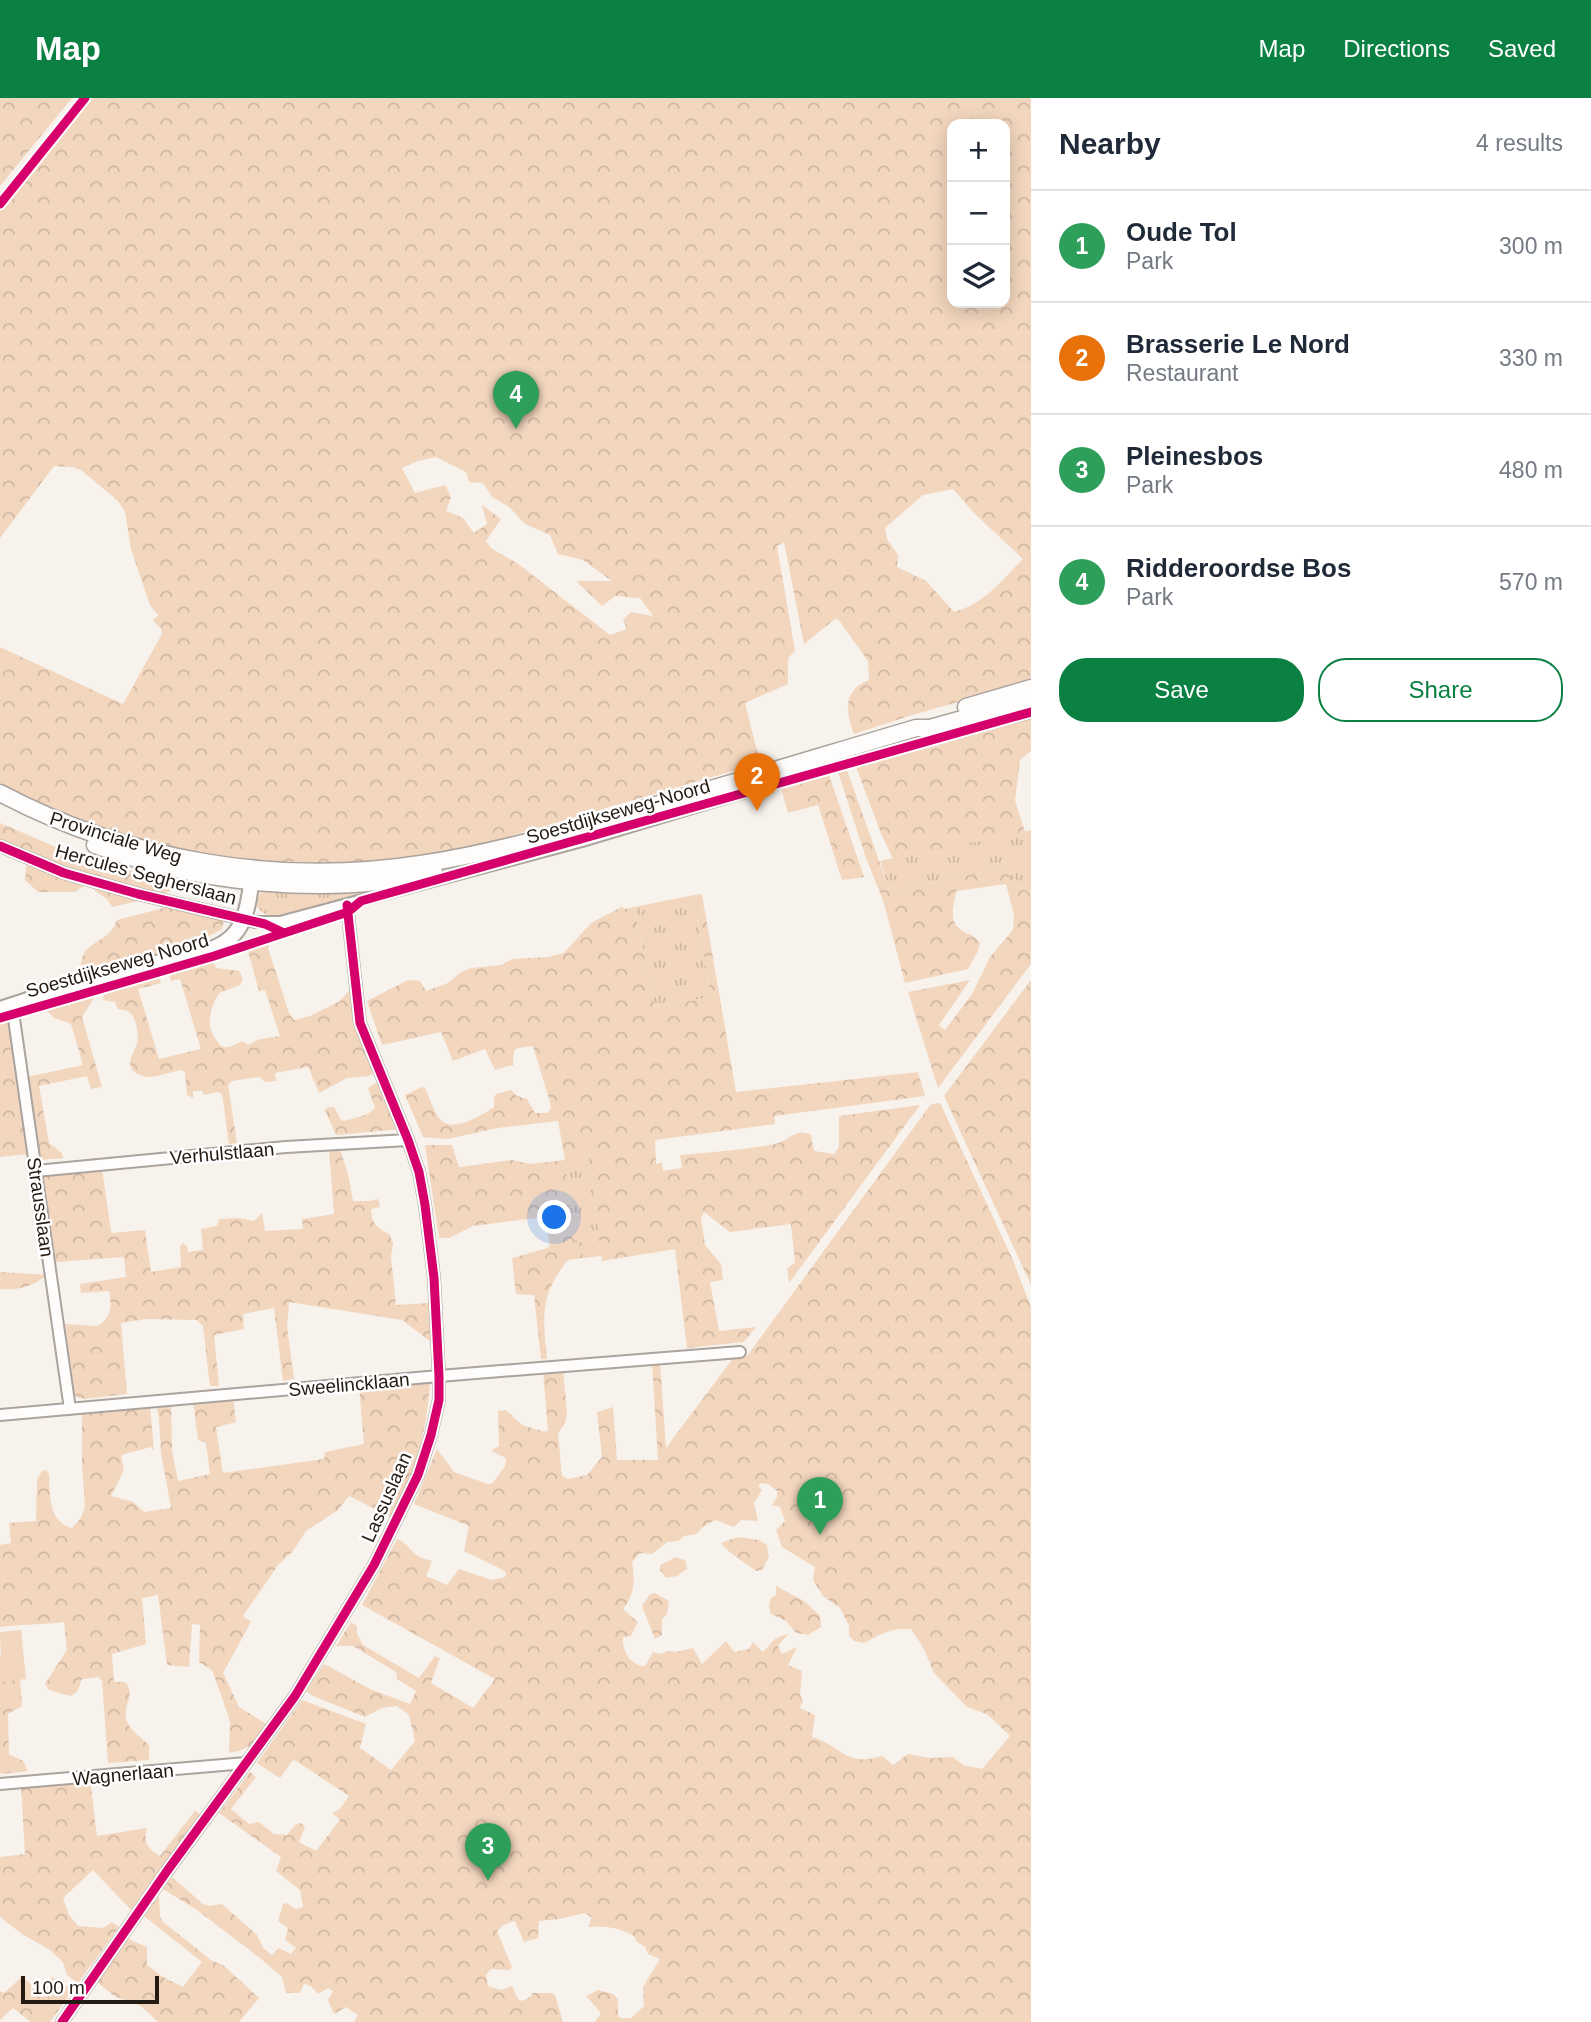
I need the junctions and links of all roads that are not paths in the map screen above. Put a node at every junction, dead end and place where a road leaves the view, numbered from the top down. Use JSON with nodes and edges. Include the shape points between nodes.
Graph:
{"nodes":[{"id":1,"x":1031,"y":688,"type":"edge"},
{"id":2,"x":1031,"y":699,"type":"edge"},
{"id":3,"x":1031,"y":712,"type":"edge"},
{"id":4,"x":916,"y":728,"type":"junction"},
{"id":5,"x":0,"y":793,"type":"edge"},
{"id":6,"x":0,"y":800,"type":"edge"},
{"id":7,"x":0,"y":846,"type":"edge"},
{"id":8,"x":253,"y":875,"type":"junction"},
{"id":9,"x":347,"y":905,"type":"junction"},
{"id":10,"x":244,"y":918,"type":"junction"},
{"id":11,"x":265,"y":924,"type":"joint"},
{"id":12,"x":6,"y":1007,"type":"edge"},
{"id":13,"x":408,"y":1140,"type":"junction"},
{"id":14,"x":36,"y":1171,"type":"junction"},
{"id":15,"x":740,"y":1352,"type":"dead end"},
{"id":16,"x":439,"y":1376,"type":"junction"},
{"id":17,"x":70,"y":1409,"type":"junction"},
{"id":18,"x":0,"y":1415,"type":"edge"},
{"id":19,"x":246,"y":1763,"type":"junction"},
{"id":20,"x":0,"y":1784,"type":"edge"},
{"id":21,"x":62,"y":2022,"type":"edge"}],
"edges":[{"from":1,"to":4,"type":"main road","name":"Provinciale Weg","via":[[949,712]]},
{"from":2,"to":4,"type":"main road","name":"Provinciale Weg"},
{"from":3,"to":9,"type":"street","name":"Soestdijkseweg-Noord"},
{"from":4,"to":8,"type":"main road","name":"Provinciale Weg","via":[[469,863],[389,880],[341,883]]},
{"from":5,"to":8,"type":"main road","name":"Provinciale Weg","via":[[74,827],[145,850]]},
{"from":6,"to":8,"type":"main road","name":"Provinciale Weg","via":[[43,824],[119,853],[192,872]]},
{"from":7,"to":10,"type":"street","name":"Hercules Segherslaan","via":[[64,873]]},
{"from":8,"to":10,"type":"main road","name":"Soestdijkseweg Noord"},
{"from":9,"to":11,"type":"street","name":"Soestdijkseweg-Noord"},
{"from":9,"to":13,"type":"street","name":"Lassuslaan","via":[[360,1023]]},
{"from":10,"to":11,"type":"street","name":"Hercules Segherslaan"},
{"from":10,"to":12,"type":"main road","name":"Soestdijkseweg Noord","via":[[236,935],[218,946]]},
{"from":12,"to":14,"type":"street","name":"Strausslaan"},
{"from":13,"to":14,"type":"street","name":"Verhulstlaan"},
{"from":13,"to":16,"type":"street","name":"Lassuslaan","via":[[425,1205]]},
{"from":14,"to":17,"type":"street","name":"Strausslaan"},
{"from":15,"to":16,"type":"street","name":"Sweelincklaan"},
{"from":16,"to":17,"type":"street","name":"Sweelincklaan"},
{"from":16,"to":19,"type":"street","name":"Lassuslaan","via":[[439,1400],[418,1475],[374,1566],[295,1696]]},
{"from":17,"to":18,"type":"street","name":"Sweelincklaan"},
{"from":19,"to":20,"type":"street","name":"Wagnerlaan"},
{"from":19,"to":21,"type":"street","name":"Lassuslaan"}]}
